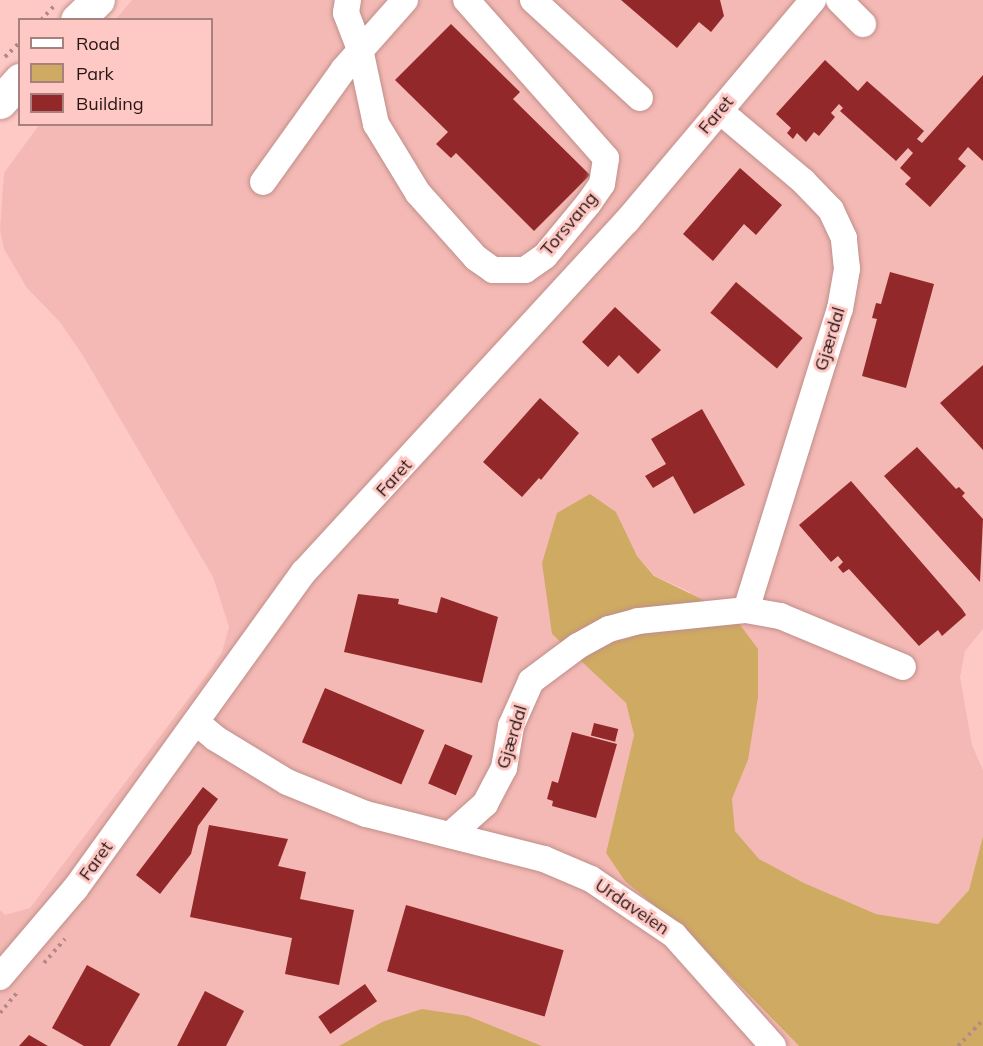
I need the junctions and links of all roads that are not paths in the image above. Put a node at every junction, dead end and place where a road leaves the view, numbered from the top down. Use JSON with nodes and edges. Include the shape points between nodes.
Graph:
{"nodes":[{"id":1,"x":98,"y":0,"type":"edge"},
{"id":2,"x":348,"y":0,"type":"edge"},
{"id":3,"x":405,"y":0,"type":"edge"},
{"id":4,"x":466,"y":0,"type":"edge"},
{"id":5,"x":533,"y":0,"type":"edge"},
{"id":6,"x":839,"y":0,"type":"edge"},
{"id":7,"x":804,"y":4,"type":"edge"},
{"id":8,"x":79,"y":18,"type":"edge"},
{"id":9,"x":863,"y":24,"type":"dead end"},
{"id":10,"x":360,"y":49,"type":"junction"},
{"id":11,"x":18,"y":82,"type":"edge"},
{"id":12,"x":640,"y":98,"type":"dead end"},
{"id":13,"x":0,"y":102,"type":"edge"},
{"id":14,"x":720,"y":111,"type":"junction"},
{"id":15,"x":263,"y":182,"type":"dead end"},
{"id":16,"x":746,"y":610,"type":"junction"},
{"id":17,"x":903,"y":667,"type":"dead end"},
{"id":18,"x":196,"y":722,"type":"junction"},
{"id":19,"x":450,"y":835,"type":"junction"},
{"id":20,"x":0,"y":977,"type":"edge"},
{"id":21,"x":772,"y":1046,"type":"edge"}],
"edges":[{"from":1,"to":8,"type":"main road"},
{"from":2,"to":10,"type":"street","name":"Torsvang","via":[[346,13]]},
{"from":3,"to":10,"type":"street"},
{"from":4,"to":10,"type":"street","name":"Torsvang","via":[[606,158],[602,184],[588,204],[545,256],[525,270],[493,270],[476,258],[418,193],[376,124]]},
{"from":5,"to":12,"type":"street"},
{"from":6,"to":9,"type":"street"},
{"from":7,"to":14,"type":"street","name":"Faret"},
{"from":10,"to":15,"type":"street"},
{"from":11,"to":13,"type":"main road"},
{"from":14,"to":16,"type":"street","name":"Gjærdal","via":[[803,181],[831,210],[844,238],[848,268],[840,309]]},
{"from":14,"to":18,"type":"street","name":"Faret","via":[[627,221],[304,572]]},
{"from":16,"to":17,"type":"street","name":"Gjærdal","via":[[780,616]]},
{"from":16,"to":19,"type":"street","name":"Gjærdal","via":[[638,621],[609,629],[531,681],[511,726],[504,768],[485,804]]},
{"from":18,"to":19,"type":"street","via":[[287,782],[366,814]]},
{"from":18,"to":20,"type":"street","name":"Faret","via":[[75,889]]},
{"from":19,"to":21,"type":"street","name":"Urdaveien","via":[[544,859],[591,879],[674,935]]}]}
